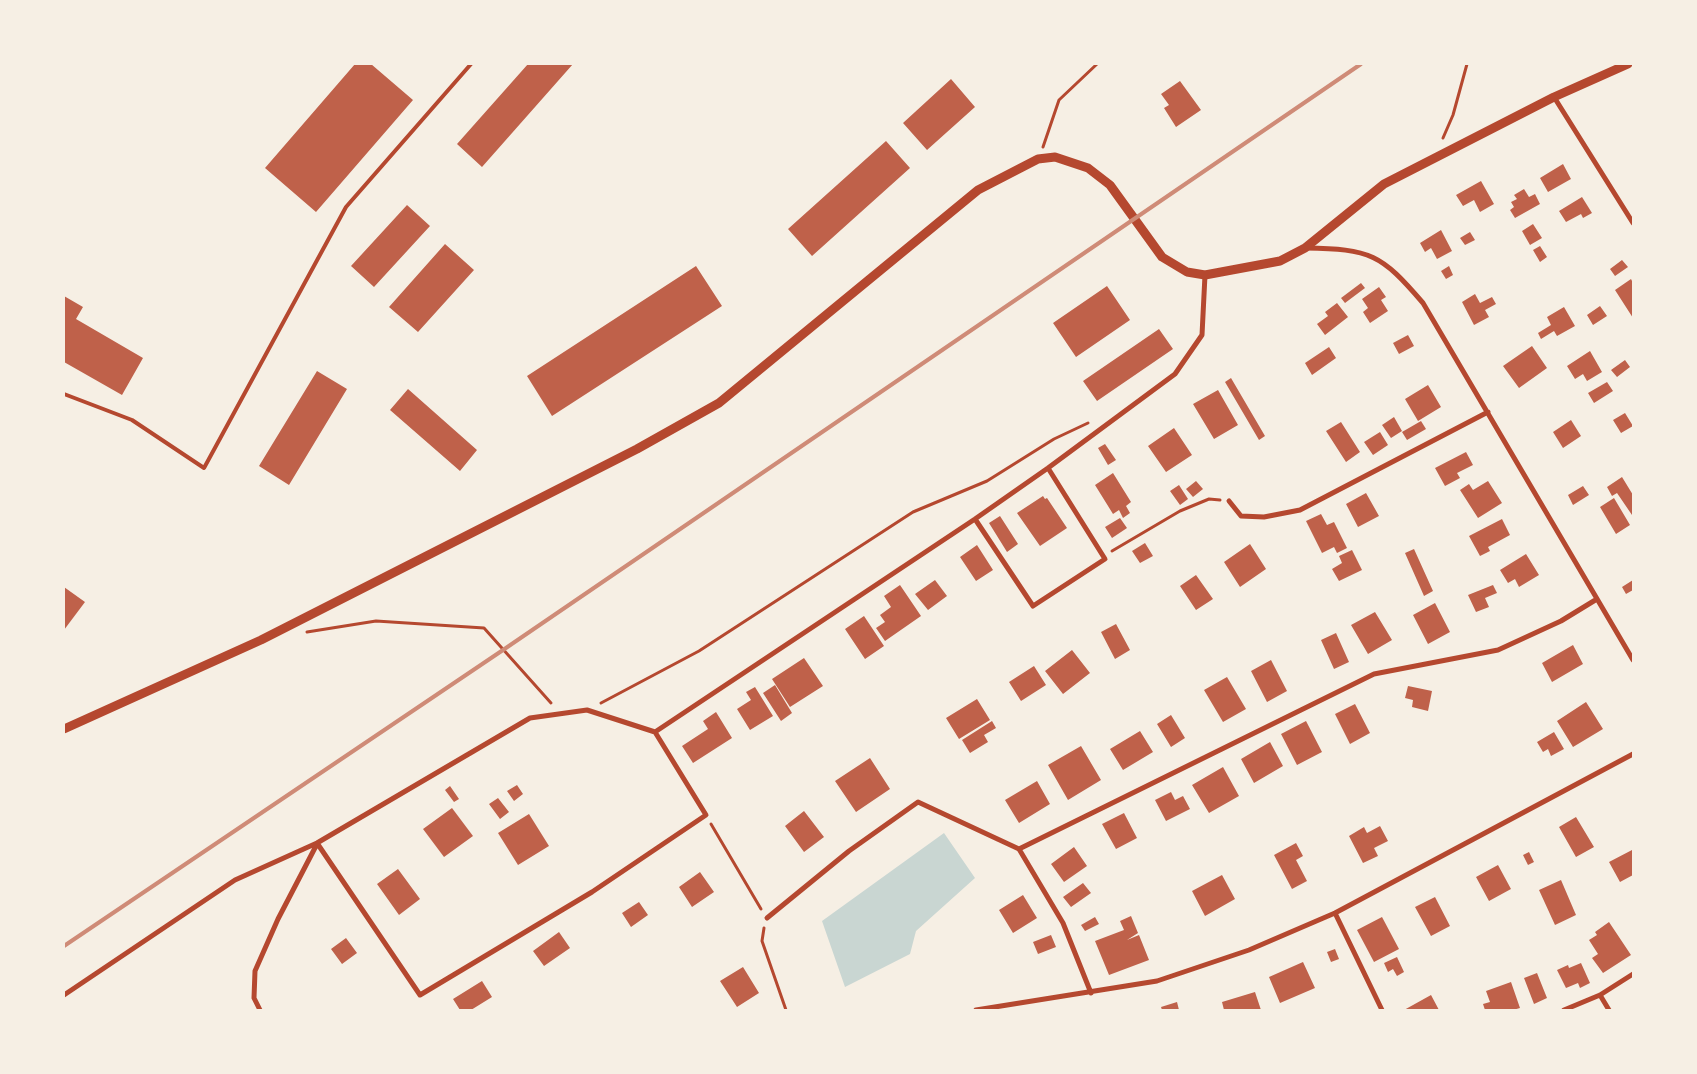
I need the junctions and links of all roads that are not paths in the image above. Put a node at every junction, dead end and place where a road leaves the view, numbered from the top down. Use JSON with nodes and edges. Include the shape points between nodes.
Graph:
{"nodes":[{"id":1,"x":471,"y":64,"type":"edge"},
{"id":2,"x":1628,"y":64,"type":"edge"},
{"id":3,"x":1554,"y":97,"type":"junction"},
{"id":4,"x":1633,"y":223,"type":"edge"},
{"id":5,"x":1305,"y":248,"type":"junction"},
{"id":6,"x":1205,"y":275,"type":"junction"},
{"id":7,"x":64,"y":394,"type":"edge"},
{"id":8,"x":1488,"y":412,"type":"junction"},
{"id":9,"x":1048,"y":468,"type":"junction"},
{"id":10,"x":1230,"y":501,"type":"road end"},
{"id":11,"x":975,"y":519,"type":"junction"},
{"id":12,"x":1597,"y":598,"type":"junction"},
{"id":13,"x":1633,"y":660,"type":"edge"},
{"id":14,"x":64,"y":729,"type":"edge"},
{"id":15,"x":655,"y":732,"type":"junction"},
{"id":16,"x":1633,"y":754,"type":"edge"},
{"id":17,"x":317,"y":844,"type":"junction"},
{"id":18,"x":1019,"y":849,"type":"junction"},
{"id":19,"x":1335,"y":913,"type":"junction"},
{"id":20,"x":767,"y":918,"type":"road end"},
{"id":21,"x":1633,"y":974,"type":"edge"},
{"id":22,"x":1091,"y":993,"type":"junction"},
{"id":23,"x":64,"y":995,"type":"edge"},
{"id":24,"x":1600,"y":995,"type":"junction"},
{"id":25,"x":260,"y":1010,"type":"edge"},
{"id":26,"x":976,"y":1010,"type":"edge"},
{"id":27,"x":1382,"y":1010,"type":"edge"},
{"id":28,"x":1564,"y":1010,"type":"edge"},
{"id":29,"x":1609,"y":1010,"type":"edge"}],
"edges":[{"from":1,"to":7,"type":"lane","via":[[346,207],[204,468],[132,420]]},
{"from":2,"to":3,"type":"street"},
{"from":3,"to":4,"type":"street"},
{"from":3,"to":5,"type":"street","via":[[1384,184]]},
{"from":5,"to":6,"type":"street","via":[[1280,261]]},
{"from":5,"to":8,"type":"street","via":[[1341,249],[1371,255],[1395,271],[1423,303]]},
{"from":6,"to":9,"type":"street","via":[[1202,335],[1175,374]]},
{"from":6,"to":14,"type":"street","via":[[1187,272],[1162,257],[1110,185],[1088,168],[1055,158],[1038,159],[978,190],[719,403],[637,449],[261,640]]},
{"from":8,"to":10,"type":"street","via":[[1300,510],[1264,517],[1241,516]]},
{"from":8,"to":12,"type":"street"},
{"from":9,"to":11,"type":"street"},
{"from":9,"to":11,"type":"street","via":[[1105,559],[1033,606]]},
{"from":11,"to":15,"type":"street"},
{"from":12,"to":13,"type":"street"},
{"from":12,"to":18,"type":"street","via":[[1561,621],[1498,650],[1374,674]]},
{"from":15,"to":17,"type":"street","via":[[587,710],[530,718]]},
{"from":15,"to":17,"type":"street","via":[[706,815],[592,892],[420,994]]},
{"from":16,"to":19,"type":"street"},
{"from":17,"to":23,"type":"street","via":[[235,880]]},
{"from":17,"to":25,"type":"street","via":[[255,971],[254,998]]},
{"from":18,"to":20,"type":"street","via":[[918,802],[849,851]]},
{"from":18,"to":22,"type":"street","via":[[1063,922]]},
{"from":19,"to":22,"type":"street","via":[[1249,950],[1157,981]]},
{"from":19,"to":27,"type":"street"},
{"from":21,"to":24,"type":"street"},
{"from":22,"to":26,"type":"street"},
{"from":24,"to":28,"type":"street"},
{"from":24,"to":29,"type":"street"}]}
